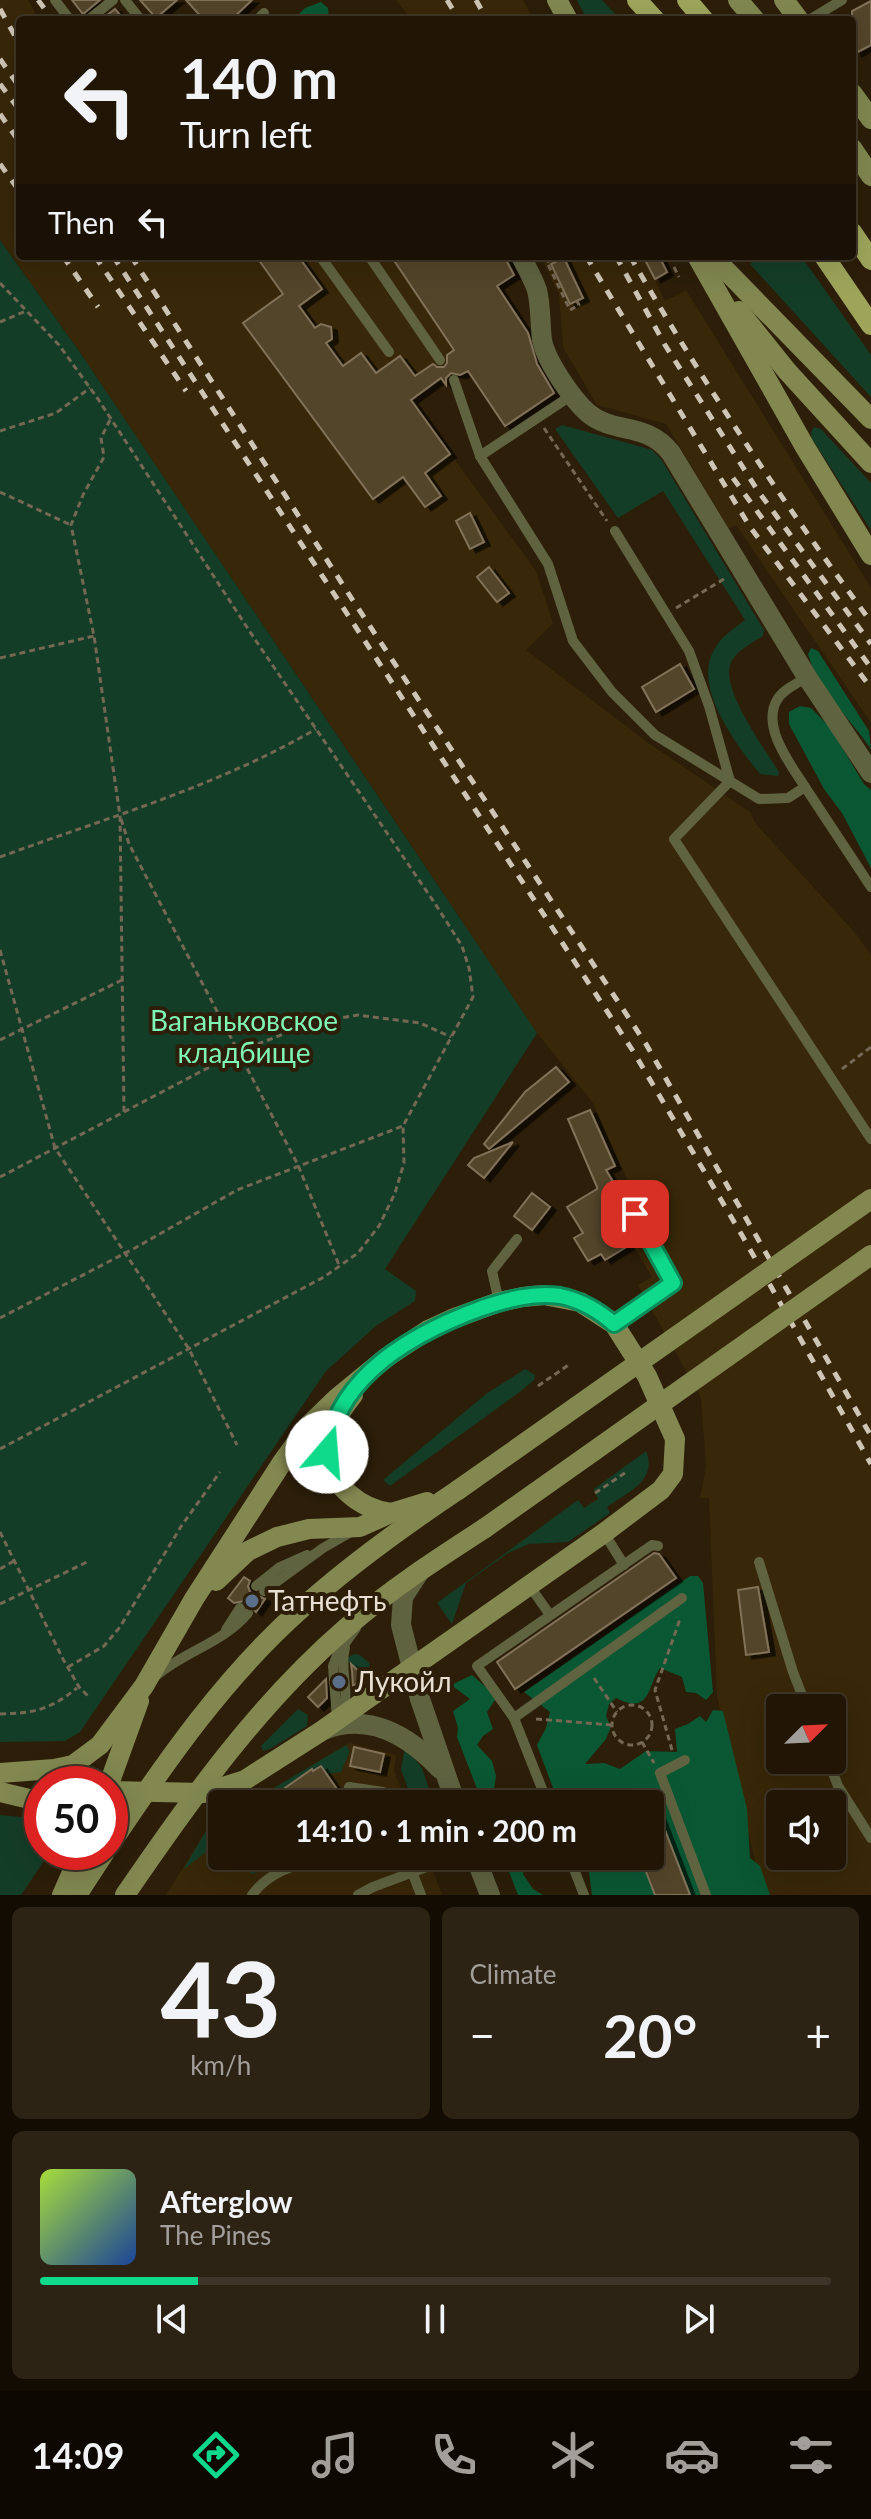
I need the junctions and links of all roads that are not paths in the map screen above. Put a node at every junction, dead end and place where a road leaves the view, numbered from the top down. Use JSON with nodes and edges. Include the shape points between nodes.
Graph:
{"nodes":[{"id":1,"x":113,"y":0,"type":"edge"},
{"id":2,"x":125,"y":0,"type":"edge"},
{"id":3,"x":637,"y":0,"type":"edge"},
{"id":4,"x":687,"y":0,"type":"edge"},
{"id":5,"x":738,"y":0,"type":"edge"},
{"id":6,"x":842,"y":0,"type":"edge"},
{"id":7,"x":93,"y":16,"type":"edge"},
{"id":8,"x":138,"y":16,"type":"edge"},
{"id":9,"x":651,"y":16,"type":"edge"},
{"id":10,"x":701,"y":16,"type":"edge"},
{"id":11,"x":752,"y":16,"type":"edge"},
{"id":12,"x":816,"y":16,"type":"edge"},
{"id":13,"x":856,"y":98,"type":"edge"},
{"id":14,"x":871,"y":119,"type":"edge"},
{"id":15,"x":856,"y":154,"type":"edge"},
{"id":16,"x":871,"y":176,"type":"edge"},
{"id":17,"x":856,"y":238,"type":"edge"},
{"id":18,"x":323,"y":260,"type":"edge"},
{"id":19,"x":372,"y":260,"type":"edge"},
{"id":20,"x":523,"y":260,"type":"edge"},
{"id":21,"x":700,"y":260,"type":"edge"},
{"id":22,"x":701,"y":260,"type":"edge"},
{"id":23,"x":716,"y":260,"type":"edge"},
{"id":24,"x":827,"y":260,"type":"edge"},
{"id":25,"x":871,"y":260,"type":"edge"},
{"id":26,"x":871,"y":325,"type":"edge"},
{"id":27,"x":389,"y":352,"type":"dead end"},
{"id":28,"x":440,"y":360,"type":"dead end"},
{"id":29,"x":454,"y":380,"type":"dead end"},
{"id":30,"x":573,"y":395,"type":"junction"},
{"id":31,"x":871,"y":419,"type":"edge"},
{"id":32,"x":480,"y":456,"type":"junction"},
{"id":33,"x":871,"y":463,"type":"edge"},
{"id":34,"x":615,"y":531,"type":"road end"},
{"id":35,"x":871,"y":555,"type":"edge"},
{"id":36,"x":807,"y":677,"type":"junction"},
{"id":37,"x":871,"y":773,"type":"edge"},
{"id":38,"x":730,"y":781,"type":"junction"},
{"id":39,"x":805,"y":787,"type":"junction"},
{"id":40,"x":871,"y":887,"type":"edge"},
{"id":41,"x":871,"y":1139,"type":"edge"},
{"id":42,"x":871,"y":1199,"type":"edge"},
{"id":43,"x":635,"y":1214,"type":"dead end"},
{"id":44,"x":517,"y":1239,"type":"dead end"},
{"id":45,"x":871,"y":1255,"type":"edge"},
{"id":46,"x":499,"y":1302,"type":"junction"},
{"id":47,"x":614,"y":1324,"type":"junction"},
{"id":48,"x":370,"y":1371,"type":"junction"},
{"id":49,"x":458,"y":1490,"type":"junction"},
{"id":50,"x":391,"y":1513,"type":"junction"},
{"id":51,"x":360,"y":1527,"type":"junction"},
{"id":52,"x":604,"y":1533,"type":"junction"},
{"id":53,"x":658,"y":1546,"type":"dead end"},
{"id":54,"x":759,"y":1562,"type":"dead end"},
{"id":55,"x":624,"y":1565,"type":"junction"},
{"id":56,"x":420,"y":1571,"type":"junction"},
{"id":57,"x":529,"y":1585,"type":"junction"},
{"id":58,"x":260,"y":1588,"type":"dead end"},
{"id":59,"x":682,"y":1598,"type":"dead end"},
{"id":60,"x":194,"y":1599,"type":"junction"},
{"id":61,"x":244,"y":1611,"type":"dead end"},
{"id":62,"x":365,"y":1612,"type":"junction"},
{"id":63,"x":550,"y":1615,"type":"junction"},
{"id":64,"x":412,"y":1667,"type":"junction"},
{"id":65,"x":144,"y":1686,"type":"junction"},
{"id":66,"x":802,"y":1694,"type":"edge"},
{"id":67,"x":514,"y":1718,"type":"junction"},
{"id":68,"x":337,"y":1719,"type":"junction"},
{"id":69,"x":320,"y":1732,"type":"junction"},
{"id":70,"x":685,"y":1760,"type":"dead end"},
{"id":71,"x":115,"y":1766,"type":"edge"},
{"id":72,"x":0,"y":1773,"type":"edge"},
{"id":73,"x":445,"y":1774,"type":"junction"},
{"id":74,"x":833,"y":1774,"type":"edge"},
{"id":75,"x":0,"y":1784,"type":"edge"},
{"id":76,"x":24,"y":1786,"type":"edge"},
{"id":77,"x":349,"y":1787,"type":"dead end"},
{"id":78,"x":369,"y":1790,"type":"edge"},
{"id":79,"x":451,"y":1790,"type":"edge"},
{"id":80,"x":542,"y":1790,"type":"edge"},
{"id":81,"x":128,"y":1791,"type":"edge"},
{"id":82,"x":146,"y":1791,"type":"junction"},
{"id":83,"x":0,"y":1792,"type":"edge"},
{"id":84,"x":196,"y":1793,"type":"junction"},
{"id":85,"x":24,"y":1798,"type":"edge"},
{"id":86,"x":128,"y":1818,"type":"edge"},
{"id":87,"x":871,"y":1838,"type":"edge"},
{"id":88,"x":73,"y":1870,"type":"edge"},
{"id":89,"x":93,"y":1870,"type":"edge"},
{"id":90,"x":286,"y":1870,"type":"edge"},
{"id":91,"x":418,"y":1870,"type":"edge"},
{"id":92,"x":480,"y":1870,"type":"edge"},
{"id":93,"x":574,"y":1870,"type":"edge"},
{"id":94,"x":412,"y":1872,"type":"junction"},
{"id":95,"x":62,"y":1895,"type":"edge"},
{"id":96,"x":77,"y":1895,"type":"edge"},
{"id":97,"x":125,"y":1895,"type":"edge"},
{"id":98,"x":252,"y":1895,"type":"edge"},
{"id":99,"x":358,"y":1895,"type":"edge"},
{"id":100,"x":421,"y":1895,"type":"edge"},
{"id":101,"x":490,"y":1895,"type":"edge"},
{"id":102,"x":584,"y":1895,"type":"edge"},
{"id":103,"x":706,"y":1895,"type":"edge"}],
"edges":[{"from":1,"to":7,"type":"lane"},
{"from":2,"to":8,"type":"lane"},
{"from":3,"to":9,"type":"main road"},
{"from":4,"to":10,"type":"main road","bridge":true},
{"from":5,"to":11,"type":"main road"},
{"from":6,"to":12,"type":"lane"},
{"from":13,"to":14,"type":"main road"},
{"from":15,"to":16,"type":"main road"},
{"from":17,"to":25,"type":"main road"},
{"from":18,"to":27,"type":"lane"},
{"from":19,"to":28,"type":"lane"},
{"from":20,"to":30,"type":"street","via":[[537,291],[545,350]]},
{"from":21,"to":35,"type":"main road"},
{"from":22,"to":33,"type":"main road","via":[[780,362]]},
{"from":23,"to":31,"type":"main road"},
{"from":24,"to":26,"type":"main road"},
{"from":29,"to":32,"type":"lane"},
{"from":30,"to":32,"type":"lane"},
{"from":30,"to":36,"type":"street","via":[[599,420],[661,440]]},
{"from":32,"to":38,"type":"lane","via":[[548,564],[573,641],[612,692],[655,735]]},
{"from":34,"to":38,"type":"lane","via":[[689,651]]},
{"from":36,"to":37,"type":"street"},
{"from":36,"to":39,"type":"lane","via":[[784,691],[773,716],[778,745]]},
{"from":38,"to":39,"type":"lane","via":[[759,799],[788,798]]},
{"from":38,"to":41,"type":"lane","via":[[674,839]]},
{"from":39,"to":40,"type":"lane"},
{"from":42,"to":49,"type":"main road","bridge":true},
{"from":43,"to":47,"type":"lane","via":[[673,1283]]},
{"from":44,"to":46,"type":"lane","via":[[492,1271]]},
{"from":45,"to":56,"type":"main road","bridge":true},
{"from":46,"to":47,"type":"main road","via":[[562,1297]]},
{"from":46,"to":48,"type":"main road","via":[[428,1330]]},
{"from":47,"to":52,"type":"main road","via":[[669,1422],[675,1457],[673,1474],[661,1490]]},
{"from":48,"to":50,"type":"main road","via":[[334,1425],[327,1452],[349,1497]]},
{"from":48,"to":60,"type":"main road","via":[[309,1425]]},
{"from":49,"to":50,"type":"main road"},
{"from":49,"to":82,"type":"main road","via":[[301,1609],[230,1682]]},
{"from":50,"to":51,"type":"main road"},
{"from":51,"to":58,"type":"lane","via":[[280,1567]]},
{"from":51,"to":60,"type":"main road","via":[[309,1529],[262,1543]]},
{"from":52,"to":55,"type":"lane"},
{"from":52,"to":57,"type":"main road"},
{"from":53,"to":55,"type":"lane"},
{"from":54,"to":66,"type":"lane"},
{"from":55,"to":63,"type":"lane"},
{"from":56,"to":62,"type":"main road"},
{"from":56,"to":64,"type":"street","via":[[401,1609]]},
{"from":57,"to":63,"type":"lane"},
{"from":57,"to":64,"type":"main road"},
{"from":59,"to":67,"type":"lane"},
{"from":60,"to":65,"type":"main road"},
{"from":61,"to":65,"type":"lane","via":[[222,1636],[174,1662]]},
{"from":62,"to":68,"type":"lane","via":[[343,1661],[346,1703]]},
{"from":62,"to":84,"type":"main road","via":[[278,1694]]},
{"from":63,"to":67,"type":"lane","via":[[477,1666]]},
{"from":64,"to":68,"type":"main road"},
{"from":64,"to":73,"type":"street"},
{"from":65,"to":71,"type":"main road"},
{"from":65,"to":72,"type":"main road","via":[[87,1757],[54,1769]]},
{"from":67,"to":80,"type":"lane"},
{"from":68,"to":69,"type":"main road"},
{"from":69,"to":73,"type":"street","via":[[355,1723],[378,1726],[418,1748]]},
{"from":69,"to":84,"type":"main road","via":[[245,1780]]},
{"from":70,"to":103,"type":"lane","via":[[660,1773]]},
{"from":73,"to":79,"type":"street"},
{"from":74,"to":87,"type":"lane"},
{"from":75,"to":76,"type":"main road"},
{"from":77,"to":78,"type":"lane"},
{"from":81,"to":82,"type":"main road"},
{"from":82,"to":84,"type":"main road"},
{"from":82,"to":86,"type":"main road"},
{"from":83,"to":85,"type":"main road"},
{"from":84,"to":97,"type":"main road"},
{"from":88,"to":95,"type":"main road"},
{"from":89,"to":96,"type":"main road"},
{"from":90,"to":98,"type":"lane","via":[[265,1879]]},
{"from":91,"to":94,"type":"lane"},
{"from":92,"to":101,"type":"street"},
{"from":93,"to":102,"type":"lane"},
{"from":94,"to":99,"type":"lane"},
{"from":94,"to":100,"type":"lane"}]}
